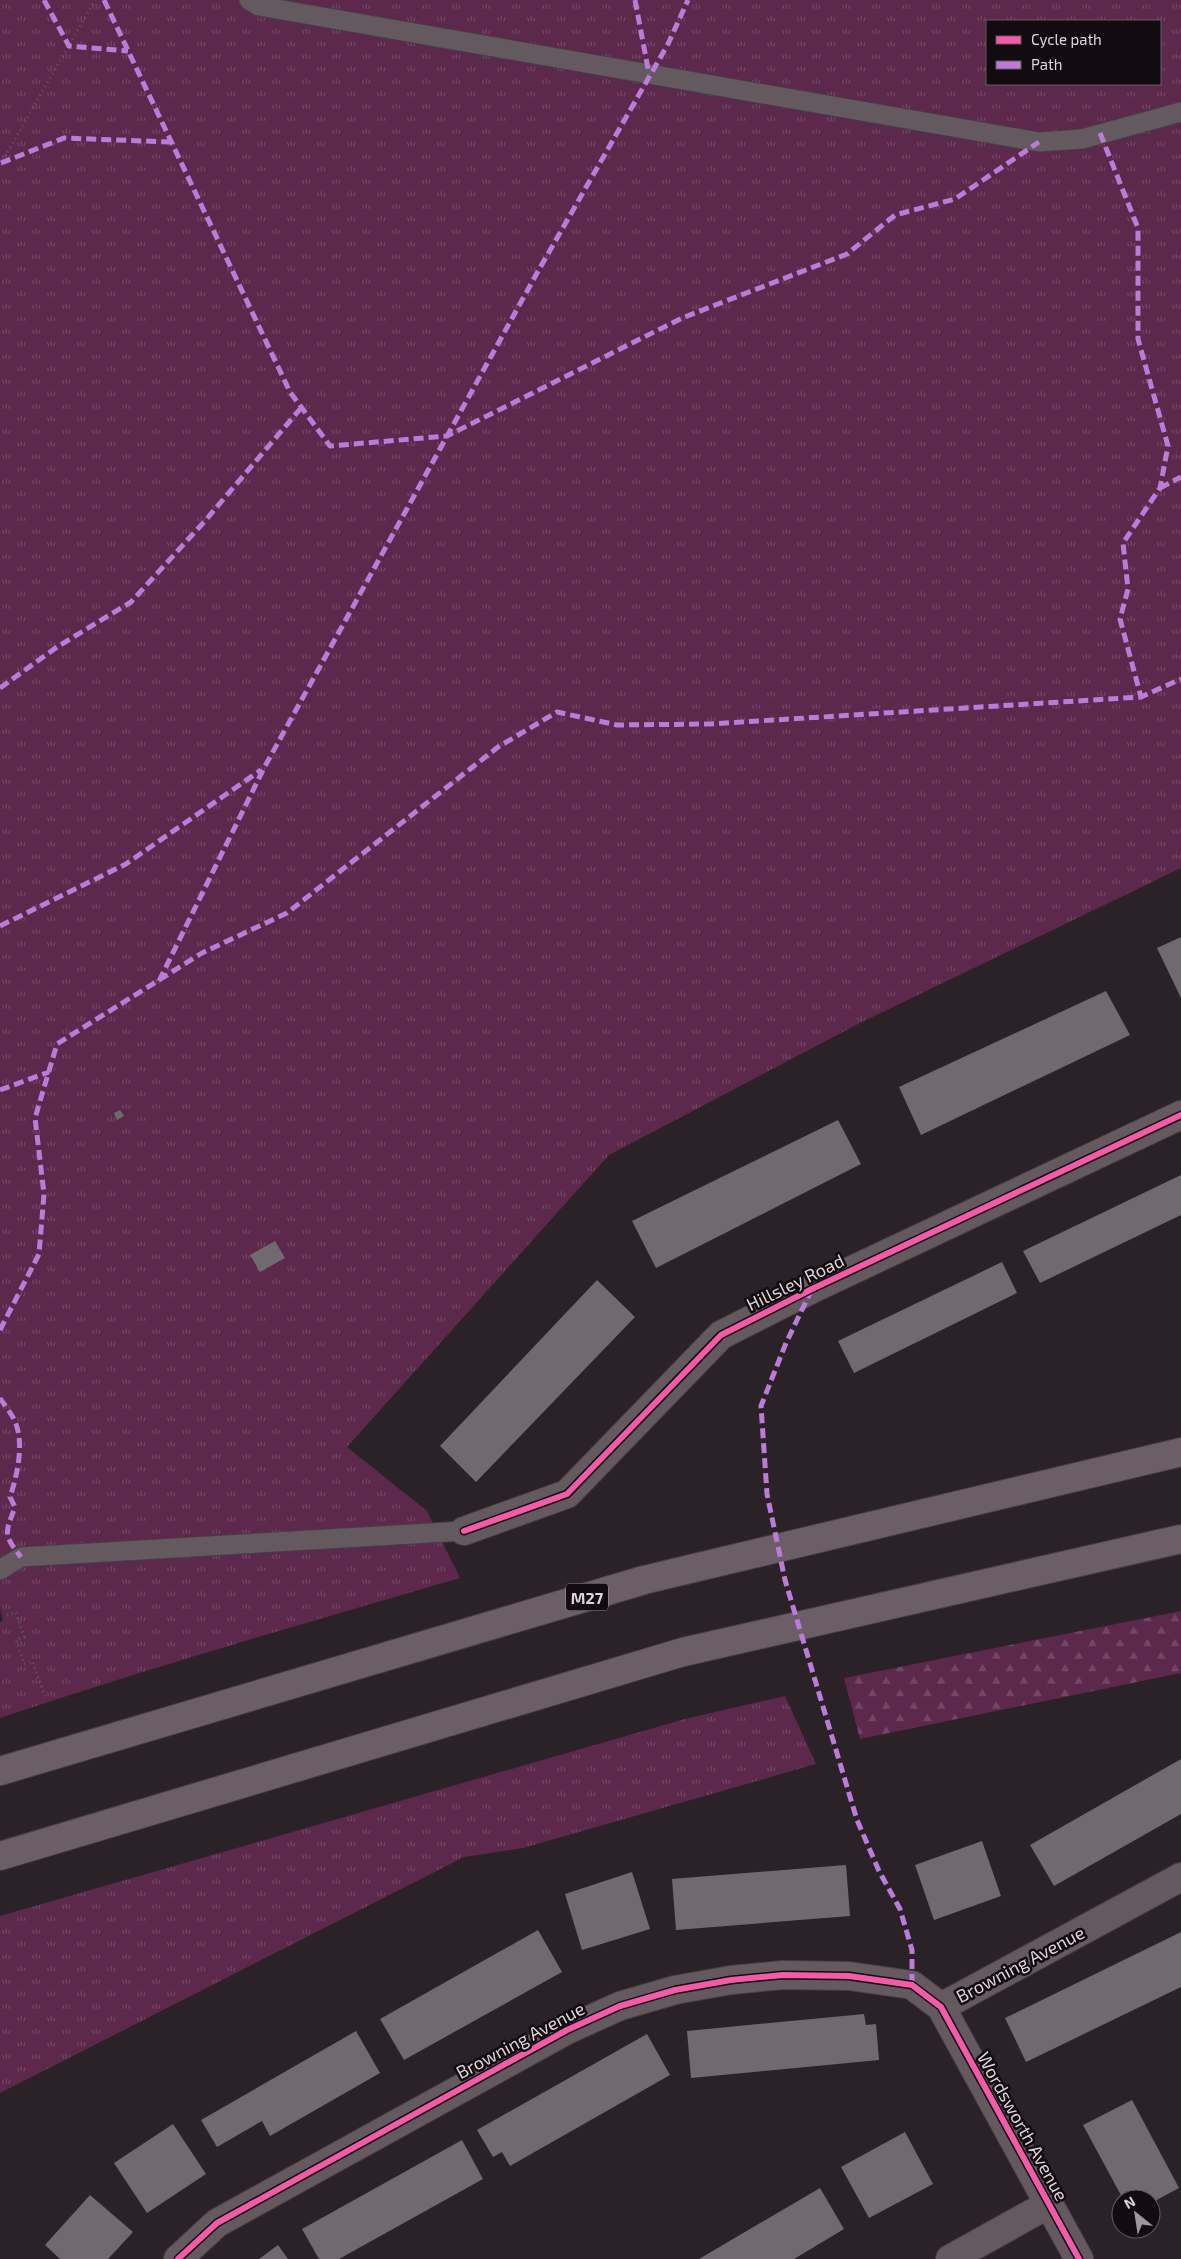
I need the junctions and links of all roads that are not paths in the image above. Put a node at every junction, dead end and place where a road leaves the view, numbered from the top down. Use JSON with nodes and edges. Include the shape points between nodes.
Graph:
{"nodes":[{"id":1,"x":249,"y":0,"type":"edge"},
{"id":2,"x":1181,"y":112,"type":"edge"},
{"id":3,"x":1181,"y":1115,"type":"edge"},
{"id":4,"x":1181,"y":1452,"type":"edge"},
{"id":5,"x":464,"y":1531,"type":"joint"},
{"id":6,"x":1181,"y":1539,"type":"edge"},
{"id":7,"x":0,"y":1570,"type":"edge"},
{"id":8,"x":0,"y":1771,"type":"edge"},
{"id":9,"x":0,"y":1856,"type":"edge"},
{"id":10,"x":1181,"y":1876,"type":"edge"},
{"id":11,"x":941,"y":2007,"type":"junction"},
{"id":12,"x":1049,"y":2204,"type":"junction"},
{"id":13,"x":178,"y":2259,"type":"edge"},
{"id":14,"x":950,"y":2259,"type":"edge"},
{"id":15,"x":1080,"y":2259,"type":"edge"}],
"edges":[{"from":1,"to":2,"type":"lane","via":[[259,6],[1038,142],[1082,139]]},
{"from":3,"to":5,"type":"street","name":"Hillsley Road","via":[[721,1335],[567,1494]]},
{"from":4,"to":8,"type":"highway","number":"M27","via":[[644,1580]]},
{"from":5,"to":7,"type":"lane","via":[[21,1557]]},
{"from":6,"to":9,"type":"highway","via":[[683,1652]]},
{"from":10,"to":11,"type":"street","name":"Browning Avenue"},
{"from":11,"to":12,"type":"street","name":"Wordsworth Avenue"},
{"from":11,"to":13,"type":"street","name":"Browning Avenue","via":[[912,1985],[849,1976],[783,1975],[675,1990],[620,2006],[567,2030],[217,2223]]},
{"from":12,"to":14,"type":"street"},
{"from":12,"to":15,"type":"street","name":"Wordsworth Avenue"}]}
